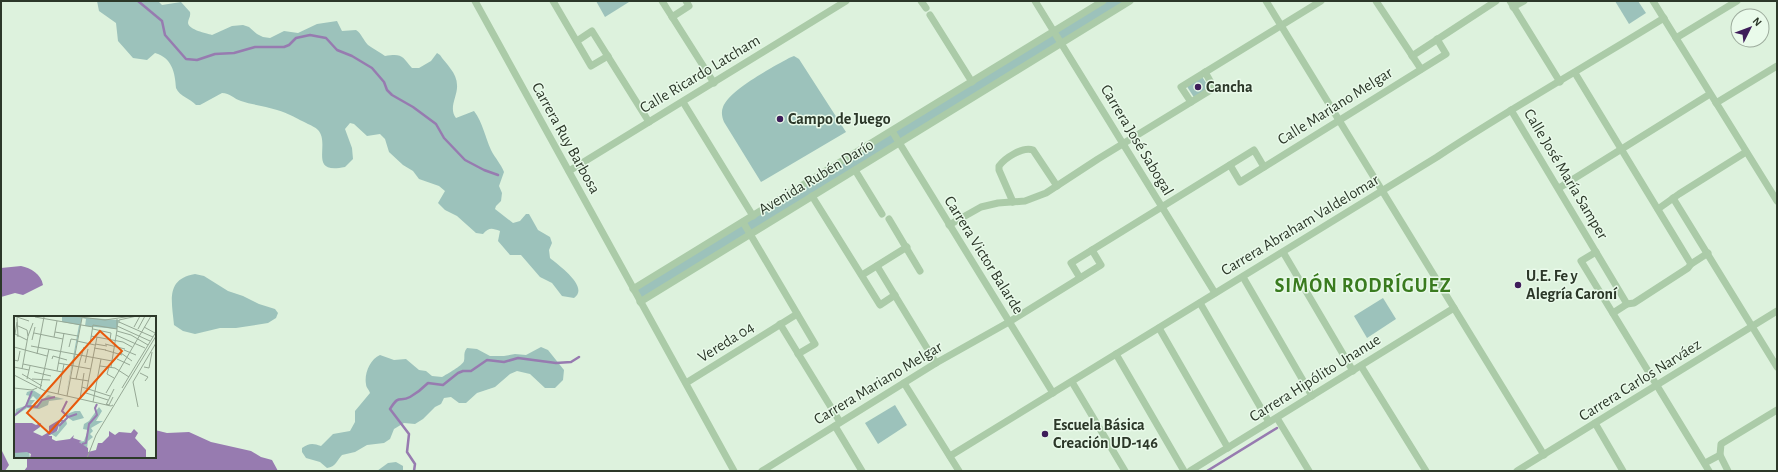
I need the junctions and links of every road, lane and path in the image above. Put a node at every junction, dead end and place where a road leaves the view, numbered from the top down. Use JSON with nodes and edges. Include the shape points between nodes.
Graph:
{"nodes":[{"id":1,"x":475,"y":1,"type":"edge"},
{"id":2,"x":553,"y":1,"type":"edge"},
{"id":3,"x":662,"y":1,"type":"edge"},
{"id":4,"x":686,"y":1,"type":"edge"},
{"id":5,"x":846,"y":1,"type":"edge"},
{"id":6,"x":922,"y":1,"type":"edge"},
{"id":7,"x":1035,"y":1,"type":"edge"},
{"id":8,"x":1103,"y":1,"type":"edge"},
{"id":9,"x":1130,"y":1,"type":"edge"},
{"id":10,"x":1266,"y":1,"type":"edge"},
{"id":11,"x":1321,"y":1,"type":"edge"},
{"id":12,"x":1376,"y":1,"type":"edge"},
{"id":13,"x":1496,"y":1,"type":"edge"},
{"id":14,"x":1524,"y":1,"type":"edge"},
{"id":15,"x":1653,"y":1,"type":"edge"},
{"id":16,"x":1737,"y":1,"type":"edge"},
{"id":17,"x":1512,"y":4,"type":"edge"},
{"id":18,"x":926,"y":8,"type":"dead end"},
{"id":19,"x":930,"y":15,"type":"dead end"},
{"id":20,"x":672,"y":17,"type":"junction"},
{"id":21,"x":1664,"y":18,"type":"junction"},
{"id":22,"x":1281,"y":26,"type":"junction"},
{"id":23,"x":1054,"y":31,"type":"junction"},
{"id":24,"x":1676,"y":38,"type":"junction"},
{"id":25,"x":1437,"y":39,"type":"junction"},
{"id":26,"x":577,"y":41,"type":"junction"},
{"id":27,"x":1061,"y":43,"type":"junction"},
{"id":28,"x":608,"y":56,"type":"junction"},
{"id":29,"x":1412,"y":56,"type":"junction"},
{"id":30,"x":1777,"y":66,"type":"edge"},
{"id":31,"x":1421,"y":69,"type":"junction"},
{"id":32,"x":1205,"y":72,"type":"junction"},
{"id":33,"x":1575,"y":73,"type":"junction"},
{"id":34,"x":972,"y":82,"type":"junction"},
{"id":35,"x":1560,"y":82,"type":"junction"},
{"id":36,"x":714,"y":83,"type":"junction"},
{"id":37,"x":1710,"y":94,"type":"junction"},
{"id":38,"x":683,"y":102,"type":"junction"},
{"id":39,"x":1191,"y":102,"type":"junction"},
{"id":40,"x":1716,"y":103,"type":"junction"},
{"id":41,"x":1511,"y":110,"type":"junction"},
{"id":42,"x":1339,"y":120,"type":"junction"},
{"id":43,"x":649,"y":122,"type":"junction"},
{"id":44,"x":892,"y":131,"type":"junction"},
{"id":45,"x":899,"y":143,"type":"junction"},
{"id":46,"x":1123,"y":144,"type":"junction"},
{"id":47,"x":1621,"y":150,"type":"junction"},
{"id":48,"x":1746,"y":152,"type":"junction"},
{"id":49,"x":1230,"y":165,"type":"junction"},
{"id":50,"x":1264,"y":167,"type":"junction"},
{"id":51,"x":855,"y":170,"type":"junction"},
{"id":52,"x":569,"y":171,"type":"junction"},
{"id":53,"x":1057,"y":186,"type":"junction"},
{"id":54,"x":1559,"y":188,"type":"junction"},
{"id":55,"x":1382,"y":191,"type":"junction"},
{"id":56,"x":812,"y":196,"type":"junction"},
{"id":57,"x":1673,"y":198,"type":"junction"},
{"id":58,"x":1777,"y":200,"type":"edge"},
{"id":59,"x":1014,"y":202,"type":"junction"},
{"id":60,"x":1162,"y":207,"type":"junction"},
{"id":61,"x":1658,"y":209,"type":"junction"},
{"id":62,"x":882,"y":214,"type":"dead end"},
{"id":63,"x":753,"y":216,"type":"junction"},
{"id":64,"x":889,"y":219,"type":"dead end"},
{"id":65,"x":743,"y":222,"type":"junction"},
{"id":66,"x":949,"y":225,"type":"junction"},
{"id":67,"x":750,"y":234,"type":"junction"},
{"id":68,"x":906,"y":248,"type":"junction"},
{"id":69,"x":1092,"y":250,"type":"junction"},
{"id":70,"x":1283,"y":252,"type":"junction"},
{"id":71,"x":1596,"y":252,"type":"junction"},
{"id":72,"x":1708,"y":253,"type":"junction"},
{"id":73,"x":1692,"y":264,"type":"junction"},
{"id":74,"x":877,"y":266,"type":"junction"},
{"id":75,"x":920,"y":271,"type":"dead end"},
{"id":76,"x":862,"y":275,"type":"junction"},
{"id":77,"x":1242,"y":277,"type":"junction"},
{"id":78,"x":1080,"y":278,"type":"junction"},
{"id":79,"x":633,"y":290,"type":"junction"},
{"id":80,"x":1215,"y":293,"type":"junction"},
{"id":81,"x":895,"y":295,"type":"junction"},
{"id":82,"x":640,"y":302,"type":"junction"},
{"id":83,"x":1200,"y":303,"type":"junction"},
{"id":84,"x":1628,"y":304,"type":"junction"},
{"id":85,"x":1454,"y":308,"type":"junction"},
{"id":86,"x":1777,"y":311,"type":"edge"},
{"id":87,"x":1613,"y":313,"type":"junction"},
{"id":88,"x":797,"y":314,"type":"junction"},
{"id":89,"x":1009,"y":322,"type":"junction"},
{"id":90,"x":780,"y":324,"type":"junction"},
{"id":91,"x":1753,"y":326,"type":"junction"},
{"id":92,"x":1159,"y":328,"type":"junction"},
{"id":93,"x":798,"y":354,"type":"junction"},
{"id":94,"x":1116,"y":354,"type":"junction"},
{"id":95,"x":936,"y":362,"type":"junction"},
{"id":96,"x":1361,"y":366,"type":"junction"},
{"id":97,"x":1777,"y":367,"type":"edge"},
{"id":98,"x":1353,"y":371,"type":"junction"},
{"id":99,"x":1072,"y":382,"type":"junction"},
{"id":100,"x":686,"y":383,"type":"junction"},
{"id":101,"x":904,"y":383,"type":"junction"},
{"id":102,"x":1657,"y":385,"type":"junction"},
{"id":103,"x":1053,"y":393,"type":"junction"},
{"id":104,"x":1312,"y":396,"type":"junction"},
{"id":105,"x":1777,"y":410,"type":"edge"},
{"id":106,"x":1276,"y":418,"type":"junction"},
{"id":107,"x":1269,"y":422,"type":"junction"},
{"id":108,"x":1596,"y":423,"type":"junction"},
{"id":109,"x":838,"y":424,"type":"junction"},
{"id":110,"x":1228,"y":448,"type":"junction"},
{"id":111,"x":1544,"y":455,"type":"junction"},
{"id":112,"x":1720,"y":455,"type":"junction"},
{"id":113,"x":950,"y":456,"type":"junction"},
{"id":114,"x":1705,"y":463,"type":"junction"},
{"id":115,"x":734,"y":471,"type":"edge"},
{"id":116,"x":762,"y":471,"type":"edge"},
{"id":117,"x":862,"y":471,"type":"edge"},
{"id":118,"x":958,"y":471,"type":"edge"},
{"id":119,"x":1125,"y":471,"type":"edge"},
{"id":120,"x":1184,"y":471,"type":"edge"},
{"id":121,"x":1190,"y":471,"type":"edge"},
{"id":122,"x":1309,"y":471,"type":"edge"},
{"id":123,"x":1426,"y":471,"type":"edge"},
{"id":124,"x":1516,"y":471,"type":"edge"},
{"id":125,"x":1623,"y":471,"type":"edge"},
{"id":126,"x":1709,"y":471,"type":"edge"},
{"id":127,"x":1728,"y":471,"type":"edge"}],
"edges":[{"from":1,"to":52,"type":"street","name":"Carrera Ruy Barbosa"},
{"from":2,"to":26,"type":"street"},
{"from":3,"to":20,"type":"street"},
{"from":4,"to":20,"type":"street","via":[[689,6]]},
{"from":5,"to":36,"type":"street","name":"Calle Ricardo Latcham"},
{"from":6,"to":18,"type":"street"},
{"from":7,"to":23,"type":"street","name":"Carrera José Sabogal"},
{"from":8,"to":23,"type":"street","name":"Avenida Rubén Darío"},
{"from":9,"to":27,"type":"street","name":"Avenida Rubén Darío"},
{"from":10,"to":22,"type":"street"},
{"from":11,"to":22,"type":"street"},
{"from":12,"to":29,"type":"street"},
{"from":13,"to":25,"type":"street"},
{"from":14,"to":17,"type":"street"},
{"from":15,"to":21,"type":"street"},
{"from":16,"to":24,"type":"street"},
{"from":17,"to":35,"type":"street"},
{"from":19,"to":34,"type":"street"},
{"from":20,"to":36,"type":"street"},
{"from":21,"to":24,"type":"street"},
{"from":21,"to":33,"type":"street","name":"Carrera Abraham Valdelomar"},
{"from":22,"to":32,"type":"street"},
{"from":22,"to":42,"type":"street"},
{"from":23,"to":27,"type":"street","name":"Carrera José Sabogal"},
{"from":23,"to":34,"type":"street","name":"Avenida Rubén Darío"},
{"from":24,"to":37,"type":"street"},
{"from":25,"to":29,"type":"street"},
{"from":25,"to":31,"type":"street","name":"Calle Mariano Melgar","via":[[1446,54]]},
{"from":26,"to":28,"type":"street","via":[[592,31]]},
{"from":26,"to":28,"type":"street","via":[[591,66]]},
{"from":27,"to":45,"type":"street","name":"Avenida Rubén Darío"},
{"from":27,"to":46,"type":"street","name":"Carrera José Sabogal"},
{"from":28,"to":43,"type":"street"},
{"from":29,"to":31,"type":"street"},
{"from":30,"to":40,"type":"street"},
{"from":31,"to":42,"type":"street","name":"Calle Mariano Melgar"},
{"from":32,"to":39,"type":"street","via":[[1214,88]]},
{"from":32,"to":39,"type":"street","via":[[1181,87]]},
{"from":33,"to":35,"type":"street","name":"Carrera Abraham Valdelomar"},
{"from":33,"to":47,"type":"street"},
{"from":34,"to":44,"type":"street","name":"Avenida Rubén Darío"},
{"from":35,"to":41,"type":"street","name":"Carrera Abraham Valdelomar"},
{"from":36,"to":38,"type":"street","name":"Calle Ricardo Latcham"},
{"from":37,"to":40,"type":"street"},
{"from":37,"to":47,"type":"street"},
{"from":38,"to":43,"type":"street","name":"Calle Ricardo Latcham"},
{"from":38,"to":63,"type":"street"},
{"from":39,"to":46,"type":"street"},
{"from":40,"to":48,"type":"street"},
{"from":41,"to":54,"type":"street","name":"Calle José María Samper"},
{"from":41,"to":55,"type":"street","name":"Carrera Abraham Valdelomar"},
{"from":42,"to":50,"type":"street","name":"Calle Mariano Melgar"},
{"from":42,"to":55,"type":"street"},
{"from":43,"to":52,"type":"street","name":"Calle Ricardo Latcham"},
{"from":44,"to":45,"type":"street","name":"Carrera Victor Balarde"},
{"from":44,"to":63,"type":"street","name":"Avenida Rubén Darío"},
{"from":45,"to":51,"type":"street","name":"Avenida Rubén Darío"},
{"from":45,"to":66,"type":"street","name":"Carrera Victor Balarde"},
{"from":46,"to":53,"type":"street"},
{"from":46,"to":60,"type":"street","name":"Carrera José Sabogal"},
{"from":47,"to":54,"type":"street"},
{"from":47,"to":61,"type":"street"},
{"from":48,"to":57,"type":"street"},
{"from":48,"to":58,"type":"street"},
{"from":49,"to":50,"type":"street","via":[[1254,150]]},
{"from":49,"to":50,"type":"street","name":"Calle Mariano Melgar","via":[[1240,182]]},
{"from":49,"to":60,"type":"street"},
{"from":51,"to":56,"type":"street","name":"Avenida Rubén Darío"},
{"from":51,"to":62,"type":"street"},
{"from":52,"to":79,"type":"street","name":"Carrera Ruy Barbosa"},
{"from":53,"to":59,"type":"street","via":[[1030,200]]},
{"from":53,"to":59,"type":"street","via":[[1033,150],[1018,152],[999,166]]},
{"from":54,"to":71,"type":"street","name":"Calle José María Samper"},
{"from":55,"to":70,"type":"street","name":"Carrera Abraham Valdelomar"},
{"from":55,"to":85,"type":"street"},
{"from":56,"to":67,"type":"street","name":"Avenida Rubén Darío"},
{"from":56,"to":76,"type":"street"},
{"from":57,"to":61,"type":"street"},
{"from":57,"to":72,"type":"street"},
{"from":59,"to":66,"type":"street","via":[[981,207]]},
{"from":60,"to":69,"type":"street"},
{"from":60,"to":80,"type":"street","name":"Carrera José Sabogal"},
{"from":61,"to":73,"type":"street"},
{"from":63,"to":65,"type":"street","name":"Avenida Rubén Darío"},
{"from":64,"to":68,"type":"street"},
{"from":65,"to":67,"type":"street"},
{"from":65,"to":79,"type":"street","name":"Avenida Rubén Darío"},
{"from":66,"to":89,"type":"street","name":"Carrera Victor Balarde"},
{"from":67,"to":82,"type":"street","name":"Avenida Rubén Darío"},
{"from":67,"to":88,"type":"street"},
{"from":68,"to":74,"type":"street"},
{"from":68,"to":75,"type":"street"},
{"from":69,"to":78,"type":"street","via":[[1071,264]]},
{"from":69,"to":78,"type":"street","via":[[1101,265]]},
{"from":70,"to":77,"type":"street","name":"Carrera Abraham Valdelomar"},
{"from":70,"to":98,"type":"street"},
{"from":71,"to":84,"type":"street","name":"Calle José María Samper"},
{"from":71,"to":87,"type":"street","name":"Calle José María Samper","via":[[1581,261]]},
{"from":72,"to":73,"type":"street"},
{"from":72,"to":91,"type":"street"},
{"from":73,"to":84,"type":"street","via":[[1634,303]]},
{"from":74,"to":76,"type":"street"},
{"from":74,"to":81,"type":"street"},
{"from":76,"to":81,"type":"street","via":[[880,304]]},
{"from":77,"to":80,"type":"street","name":"Carrera Abraham Valdelomar"},
{"from":77,"to":104,"type":"street"},
{"from":78,"to":89,"type":"street"},
{"from":79,"to":82,"type":"street","name":"Carrera Ruy Barbosa"},
{"from":80,"to":83,"type":"street","name":"Carrera Abraham Valdelomar"},
{"from":81,"to":95,"type":"street"},
{"from":82,"to":100,"type":"street"},
{"from":83,"to":92,"type":"street","name":"Carrera Abraham Valdelomar"},
{"from":83,"to":107,"type":"street"},
{"from":84,"to":87,"type":"street"},
{"from":85,"to":96,"type":"street","name":"Carrera Hipólito Unanue"},
{"from":85,"to":111,"type":"street"},
{"from":86,"to":91,"type":"street","name":"Carrera Carlos Narváez"},
{"from":87,"to":102,"type":"street","name":"Calle José María Samper"},
{"from":88,"to":90,"type":"street","name":"Vereda 04"},
{"from":88,"to":93,"type":"street","via":[[815,344]]},
{"from":89,"to":95,"type":"street","name":"Carrera Mariano Melgar"},
{"from":89,"to":103,"type":"street","name":"Carrera Victor Balarde"},
{"from":90,"to":93,"type":"street"},
{"from":90,"to":100,"type":"street","name":"Vereda 04"},
{"from":91,"to":97,"type":"street"},
{"from":91,"to":102,"type":"street","name":"Carrera Carlos Narváez"},
{"from":92,"to":94,"type":"street","name":"Carrera Abraham Valdelomar"},
{"from":92,"to":110,"type":"street"},
{"from":93,"to":109,"type":"street"},
{"from":94,"to":99,"type":"street","name":"Carrera Abraham Valdelomar"},
{"from":94,"to":120,"type":"street"},
{"from":95,"to":101,"type":"street","name":"Carrera Mariano Melgar"},
{"from":96,"to":98,"type":"street","name":"Carrera Hipólito Unanue"},
{"from":96,"to":123,"type":"street"},
{"from":98,"to":104,"type":"street","name":"Carrera Hipólito Unanue"},
{"from":99,"to":103,"type":"street","name":"Carrera Abraham Valdelomar"},
{"from":99,"to":119,"type":"street"},
{"from":100,"to":115,"type":"street"},
{"from":101,"to":109,"type":"street","name":"Carrera Mariano Melgar"},
{"from":101,"to":113,"type":"street"},
{"from":102,"to":108,"type":"street","name":"Carrera Carlos Narváez"},
{"from":102,"to":114,"type":"street","name":"Calle José María Samper"},
{"from":103,"to":113,"type":"street","name":"Carrera Abraham Valdelomar"},
{"from":104,"to":106,"type":"street","name":"Carrera Hipólito Unanue"},
{"from":105,"to":112,"type":"street","via":[[1723,442]]},
{"from":106,"to":107,"type":"street","name":"Carrera Hipólito Unanue"},
{"from":106,"to":122,"type":"street"},
{"from":107,"to":110,"type":"street","name":"Carrera Hipólito Unanue"},
{"from":108,"to":111,"type":"street","name":"Carrera Carlos Narváez"},
{"from":108,"to":125,"type":"street"},
{"from":109,"to":116,"type":"street","name":"Carrera Mariano Melgar"},
{"from":109,"to":117,"type":"street"},
{"from":110,"to":121,"type":"street","name":"Carrera Hipólito Unanue"},
{"from":111,"to":124,"type":"street","name":"Carrera Carlos Narváez"},
{"from":112,"to":114,"type":"street"},
{"from":112,"to":127,"type":"street"},
{"from":113,"to":118,"type":"street"},
{"from":114,"to":126,"type":"street","name":"Calle José María Samper"}]}
